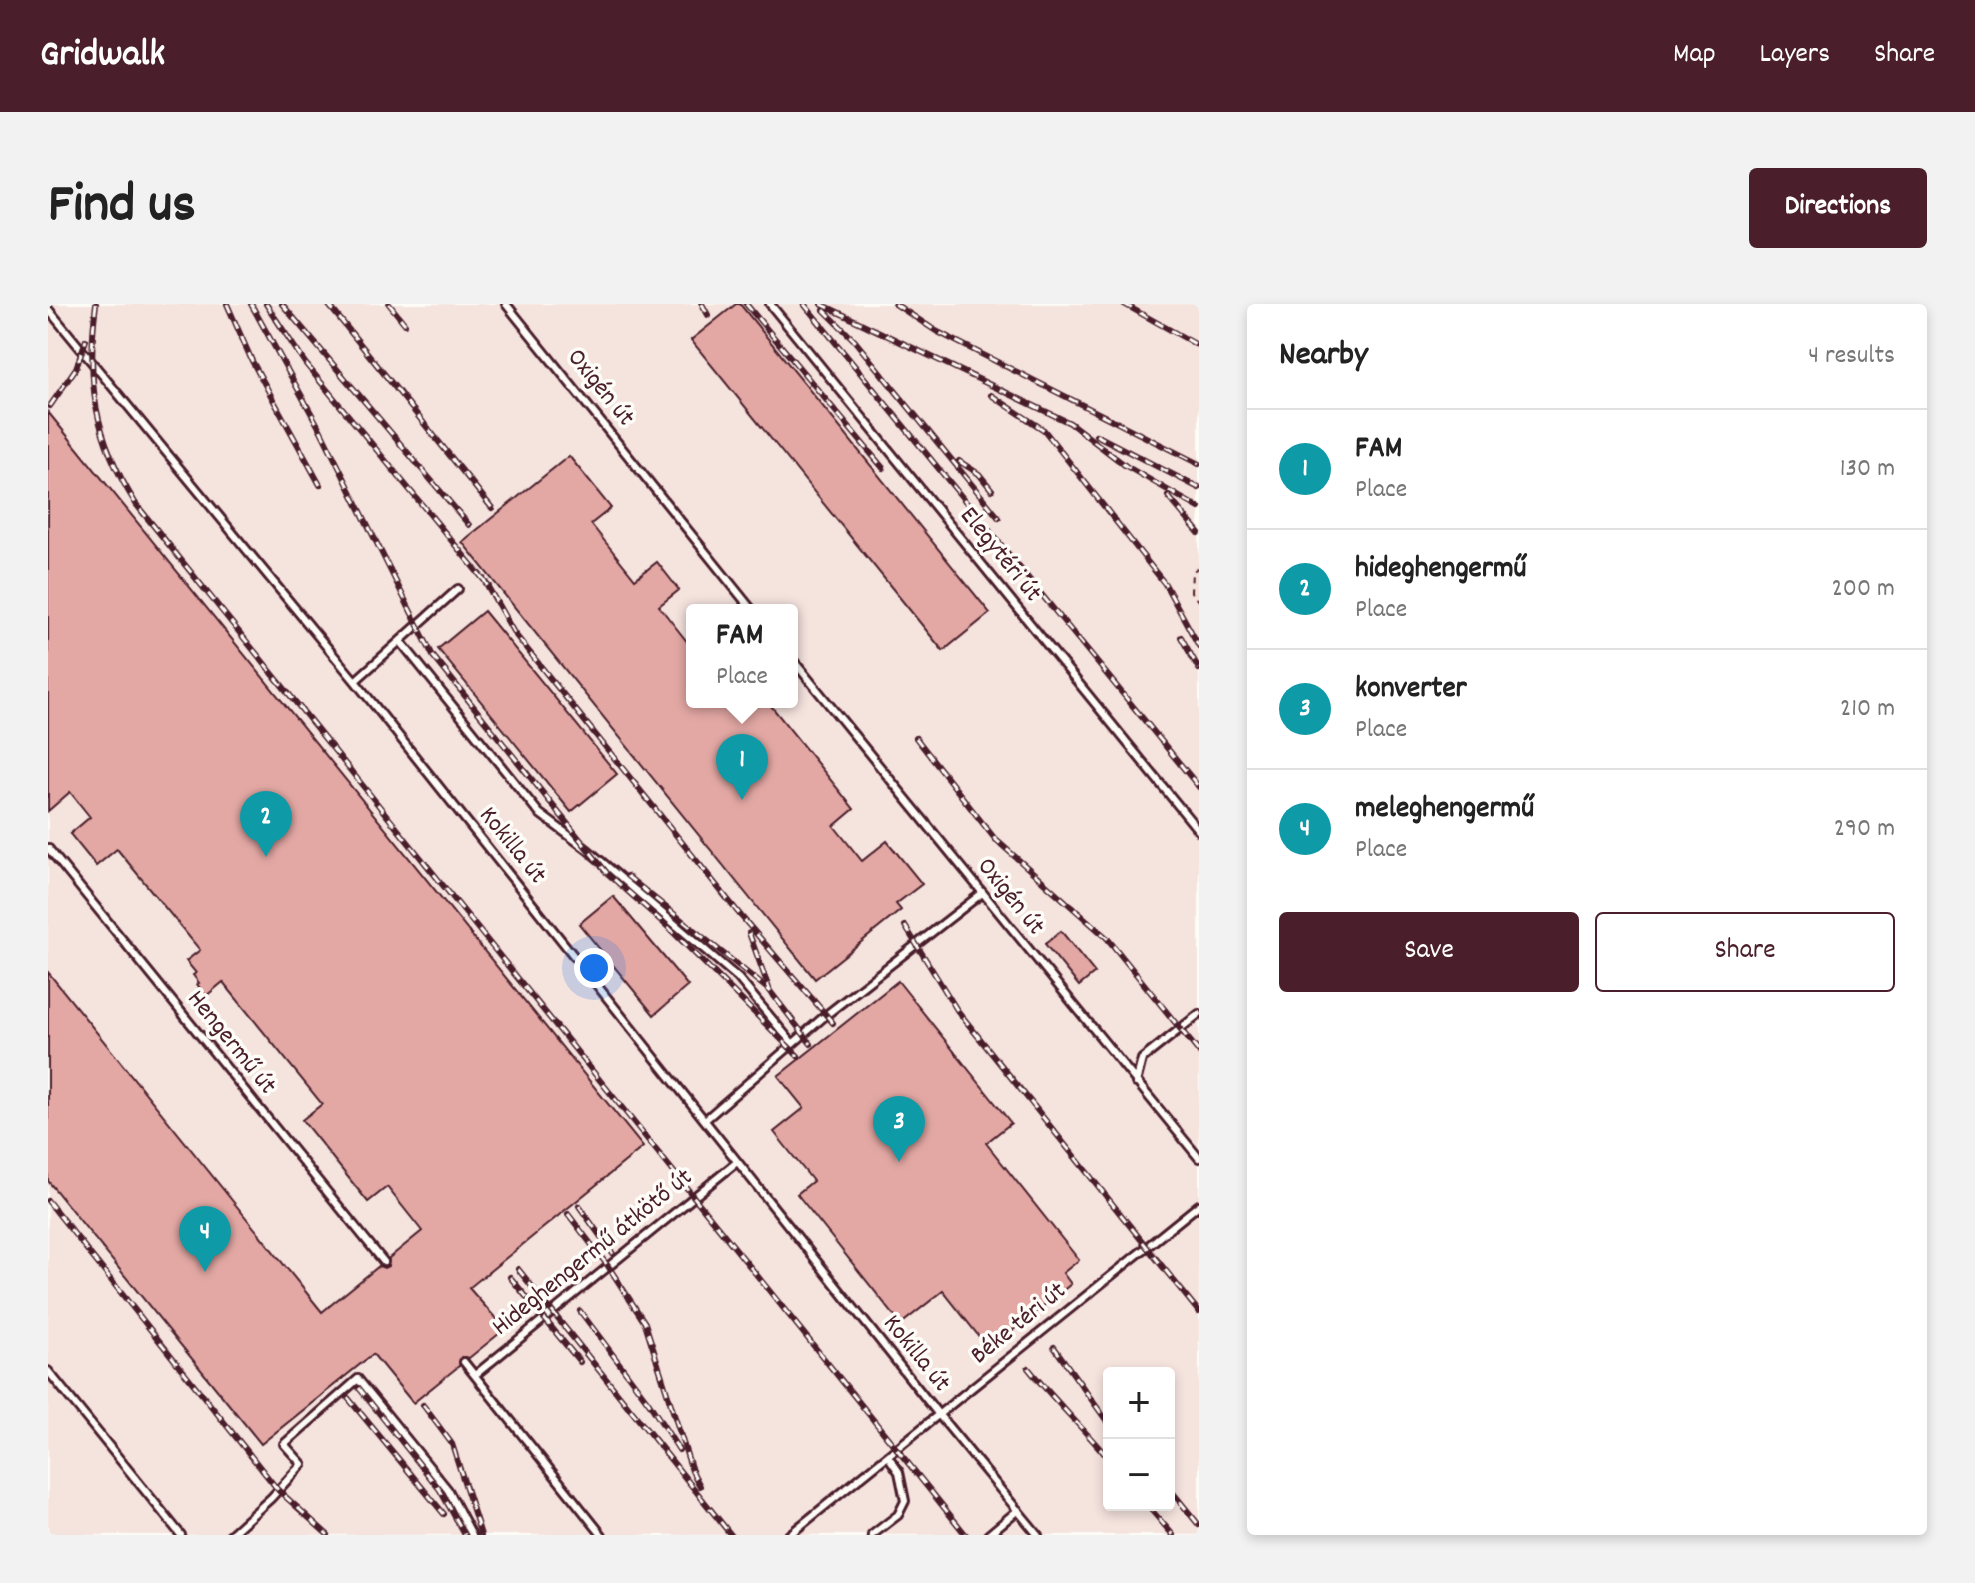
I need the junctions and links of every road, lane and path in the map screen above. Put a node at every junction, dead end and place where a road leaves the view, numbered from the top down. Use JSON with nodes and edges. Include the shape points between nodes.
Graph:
{"nodes":[{"id":1,"x":506,"y":304,"type":"edge"},
{"id":2,"x":770,"y":304,"type":"edge"},
{"id":3,"x":48,"y":309,"type":"edge"},
{"id":4,"x":1199,"y":567,"type":"edge"},
{"id":5,"x":458,"y":589,"type":"dead end"},
{"id":6,"x":1199,"y":602,"type":"edge"},
{"id":7,"x":747,"y":604,"type":"edge"},
{"id":8,"x":401,"y":642,"type":"junction"},
{"id":9,"x":798,"y":666,"type":"edge"},
{"id":10,"x":355,"y":681,"type":"junction"},
{"id":11,"x":1199,"y":831,"type":"edge"},
{"id":12,"x":48,"y":848,"type":"edge"},
{"id":13,"x":981,"y":894,"type":"junction"},
{"id":14,"x":1199,"y":1014,"type":"edge"},
{"id":15,"x":792,"y":1043,"type":"junction"},
{"id":16,"x":1136,"y":1083,"type":"junction"},
{"id":17,"x":705,"y":1120,"type":"junction"},
{"id":18,"x":1199,"y":1158,"type":"edge"},
{"id":19,"x":737,"y":1162,"type":"junction"},
{"id":20,"x":1199,"y":1205,"type":"edge"},
{"id":21,"x":384,"y":1262,"type":"dead end"},
{"id":22,"x":464,"y":1362,"type":"dead end"},
{"id":23,"x":48,"y":1371,"type":"edge"},
{"id":24,"x":475,"y":1375,"type":"junction"},
{"id":25,"x":939,"y":1415,"type":"junction"},
{"id":26,"x":888,"y":1456,"type":"junction"},
{"id":27,"x":1018,"y":1510,"type":"junction"},
{"id":28,"x":181,"y":1535,"type":"edge"},
{"id":29,"x":230,"y":1535,"type":"edge"},
{"id":30,"x":472,"y":1535,"type":"edge"},
{"id":31,"x":602,"y":1535,"type":"edge"},
{"id":32,"x":789,"y":1535,"type":"edge"},
{"id":33,"x":872,"y":1535,"type":"edge"},
{"id":34,"x":988,"y":1535,"type":"edge"},
{"id":35,"x":1038,"y":1535,"type":"edge"}],
"edges":[{"from":1,"to":7,"type":"lane","name":"Oxigén út"},
{"from":2,"to":11,"type":"lane","name":"Elegytéri út"},
{"from":3,"to":10,"type":"lane","name":"Kokilla út"},
{"from":4,"to":6,"type":"path","via":[[1192,572],[1191,592]]},
{"from":5,"to":8,"type":"lane"},
{"from":8,"to":10,"type":"lane"},
{"from":8,"to":15,"type":"lane","via":[[539,813],[738,978]]},
{"from":9,"to":13,"type":"lane","name":"Oxigén út"},
{"from":10,"to":17,"type":"lane","name":"Kokilla út"},
{"from":12,"to":21,"type":"lane","name":"Hengermű út"},
{"from":13,"to":15,"type":"lane"},
{"from":13,"to":16,"type":"lane","name":"Oxigén út"},
{"from":14,"to":16,"type":"lane","via":[[1142,1059]]},
{"from":15,"to":17,"type":"lane"},
{"from":16,"to":18,"type":"lane","name":"Oxigén út"},
{"from":17,"to":19,"type":"lane","name":"Kokilla út"},
{"from":19,"to":24,"type":"lane","name":"Hideghengermű átkötő út"},
{"from":19,"to":25,"type":"lane","name":"Kokilla út"},
{"from":20,"to":25,"type":"lane","name":"Béke téri út"},
{"from":22,"to":24,"type":"lane"},
{"from":23,"to":28,"type":"lane"},
{"from":24,"to":31,"type":"lane"},
{"from":25,"to":26,"type":"lane","name":"Béke téri út"},
{"from":25,"to":27,"type":"lane","name":"Kokilla út"},
{"from":26,"to":32,"type":"lane","name":"Béke téri út"},
{"from":26,"to":33,"type":"lane","via":[[899,1472],[905,1501],[898,1515]]},
{"from":27,"to":34,"type":"lane"},
{"from":27,"to":35,"type":"lane","name":"Kokilla út"},
{"from":29,"to":30,"type":"lane","via":[[302,1464],[284,1444],[358,1379],[448,1490]]}]}
